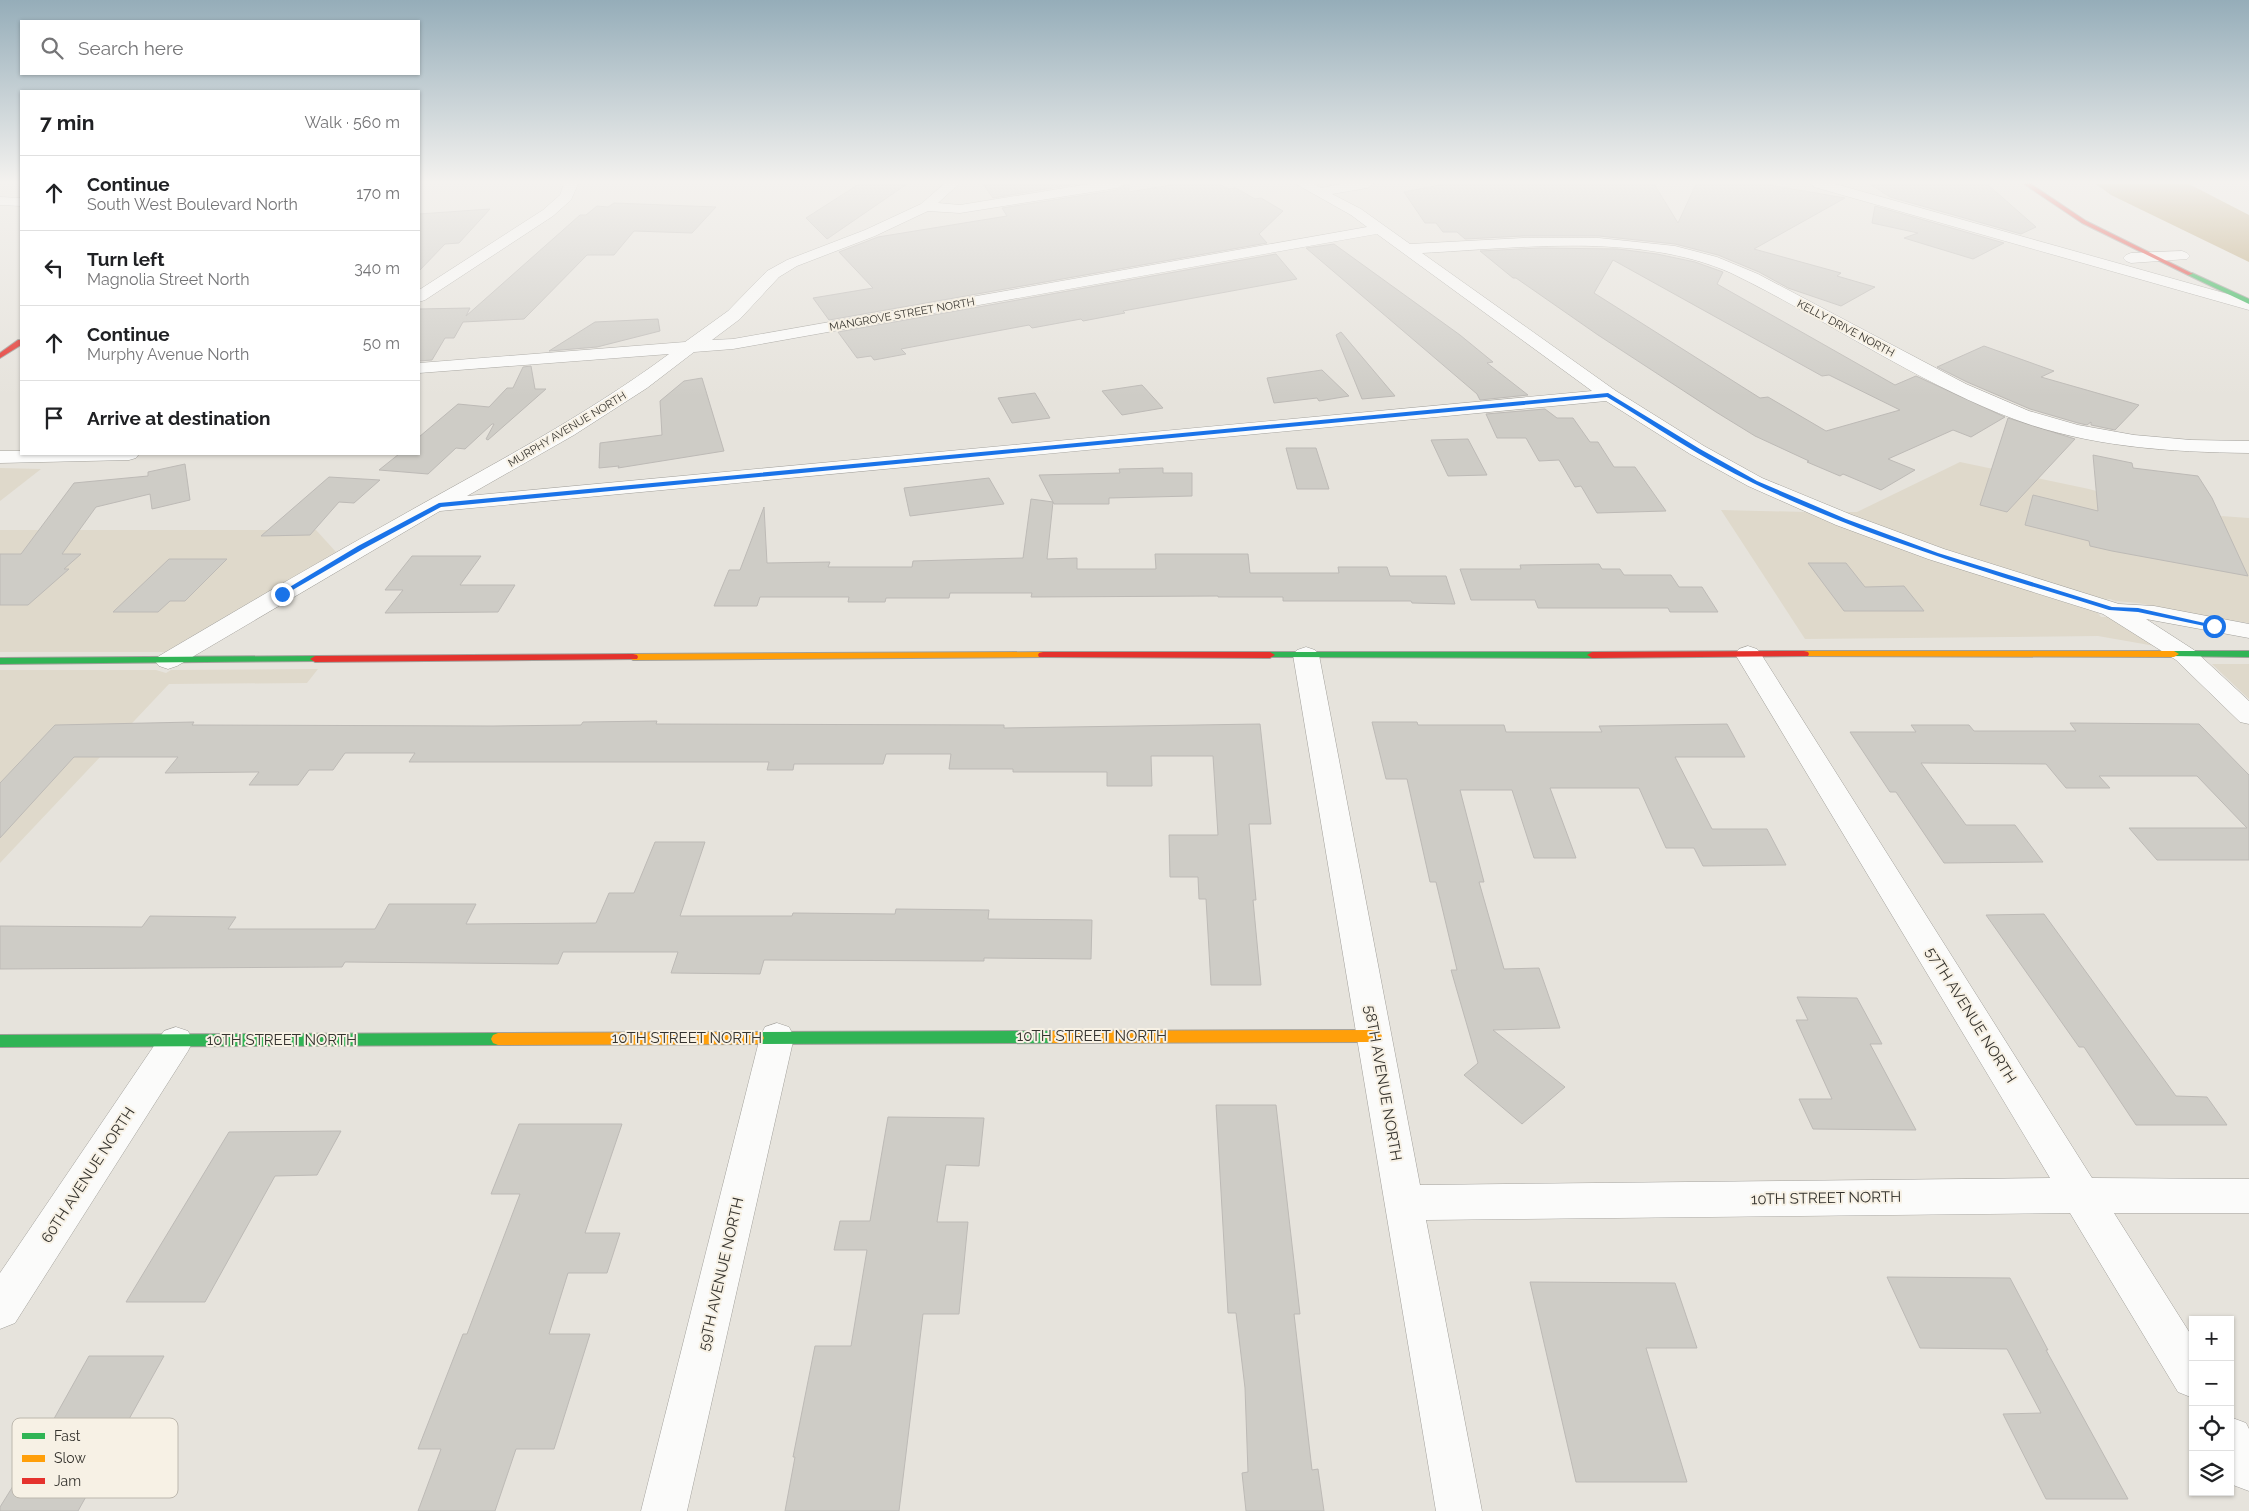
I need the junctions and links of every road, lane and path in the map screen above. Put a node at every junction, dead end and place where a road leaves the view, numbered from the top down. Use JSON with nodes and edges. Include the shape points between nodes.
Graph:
{"nodes":[{"id":1,"x":484,"y":255,"type":"edge"},
{"id":2,"x":814,"y":255,"type":"edge"},
{"id":3,"x":1237,"y":255,"type":"edge"},
{"id":4,"x":1416,"y":255,"type":"edge"},
{"id":5,"x":1694,"y":255,"type":"edge"},
{"id":6,"x":2074,"y":255,"type":"edge"},
{"id":7,"x":2162,"y":255,"type":"edge"},
{"id":8,"x":2170,"y":255,"type":"edge"},
{"id":9,"x":2187,"y":258,"type":"dead end"},
{"id":10,"x":420,"y":296,"type":"edge"},
{"id":11,"x":2249,"y":304,"type":"edge"},
{"id":12,"x":20,"y":343,"type":"edge"},
{"id":13,"x":687,"y":349,"type":"junction"},
{"id":14,"x":0,"y":356,"type":"edge"},
{"id":15,"x":420,"y":368,"type":"edge"},
{"id":16,"x":1608,"y":395,"type":"junction"},
{"id":17,"x":2249,"y":447,"type":"edge"},
{"id":18,"x":109,"y":455,"type":"edge"},
{"id":19,"x":0,"y":457,"type":"edge"},
{"id":20,"x":439,"y":505,"type":"junction"},
{"id":21,"x":2111,"y":609,"type":"junction"},
{"id":22,"x":2249,"y":631,"type":"edge"},
{"id":23,"x":1748,"y":654,"type":"junction"},
{"id":24,"x":2249,"y":654,"type":"edge"},
{"id":25,"x":1306,"y":655,"type":"junction"},
{"id":26,"x":2185,"y":655,"type":"junction"},
{"id":27,"x":0,"y":661,"type":"edge"},
{"id":28,"x":168,"y":661,"type":"junction"},
{"id":29,"x":2249,"y":716,"type":"edge"},
{"id":30,"x":1375,"y":1036,"type":"junction"},
{"id":31,"x":777,"y":1037,"type":"junction"},
{"id":32,"x":0,"y":1041,"type":"edge"},
{"id":33,"x":176,"y":1041,"type":"junction"},
{"id":34,"x":2082,"y":1195,"type":"junction"},
{"id":35,"x":2249,"y":1196,"type":"edge"},
{"id":36,"x":1404,"y":1203,"type":"junction"},
{"id":37,"x":0,"y":1309,"type":"edge"},
{"id":38,"x":2189,"y":1370,"type":"edge"},
{"id":39,"x":2234,"y":1445,"type":"edge"},
{"id":40,"x":2249,"y":1469,"type":"edge"},
{"id":41,"x":664,"y":1511,"type":"edge"},
{"id":42,"x":1459,"y":1511,"type":"edge"}],
"edges":[{"from":1,"to":10,"type":"street"},
{"from":2,"to":13,"type":"street","name":"MURPHY AVENUE NORTH","via":[[773,274],[734,315]]},
{"from":3,"to":13,"type":"street","name":"MANGROVE STREET NORTH","via":[[733,344]]},
{"from":4,"to":16,"type":"street"},
{"from":5,"to":17,"type":"street","name":"KELLY DRIVE NORTH","via":[[1715,260],[1756,279],[1945,381],[2021,415],[2068,429],[2136,442]]},
{"from":6,"to":11,"type":"street"},
{"from":7,"to":11,"type":"main road"},
{"from":8,"to":9,"type":"street"},
{"from":12,"to":14,"type":"main road"},
{"from":13,"to":15,"type":"street","name":"MANGROVE STREET NORTH"},
{"from":13,"to":20,"type":"street","name":"MURPHY AVENUE NORTH","via":[[567,431]]},
{"from":16,"to":20,"type":"street"},
{"from":16,"to":21,"type":"street","via":[[1755,482],[1844,520],[1936,554]]},
{"from":18,"to":19,"type":"street"},
{"from":20,"to":28,"type":"street","name":"MURPHY AVENUE NORTH","via":[[361,547]]},
{"from":21,"to":22,"type":"street","via":[[2138,610]]},
{"from":21,"to":26,"type":"street"},
{"from":23,"to":25,"type":"main road"},
{"from":23,"to":26,"type":"main road"},
{"from":23,"to":34,"type":"street","name":"57TH AVENUE NORTH"},
{"from":24,"to":26,"type":"main road"},
{"from":25,"to":28,"type":"main road"},
{"from":25,"to":30,"type":"street","name":"58TH AVENUE NORTH"},
{"from":26,"to":29,"type":"street"},
{"from":27,"to":28,"type":"main road"},
{"from":30,"to":31,"type":"main road","name":"10TH STREET NORTH"},
{"from":30,"to":36,"type":"street","name":"58TH AVENUE NORTH"},
{"from":31,"to":33,"type":"main road","name":"10TH STREET NORTH"},
{"from":31,"to":41,"type":"street","name":"59TH AVENUE NORTH"},
{"from":32,"to":33,"type":"main road","name":"10TH STREET NORTH"},
{"from":33,"to":37,"type":"street","name":"60TH AVENUE NORTH"},
{"from":34,"to":35,"type":"street","name":"10TH STREET NORTH"},
{"from":34,"to":36,"type":"street","name":"10TH STREET NORTH"},
{"from":34,"to":38,"type":"street","name":"57TH AVENUE NORTH"},
{"from":36,"to":42,"type":"street","name":"58TH AVENUE NORTH"},
{"from":39,"to":40,"type":"street"}]}
